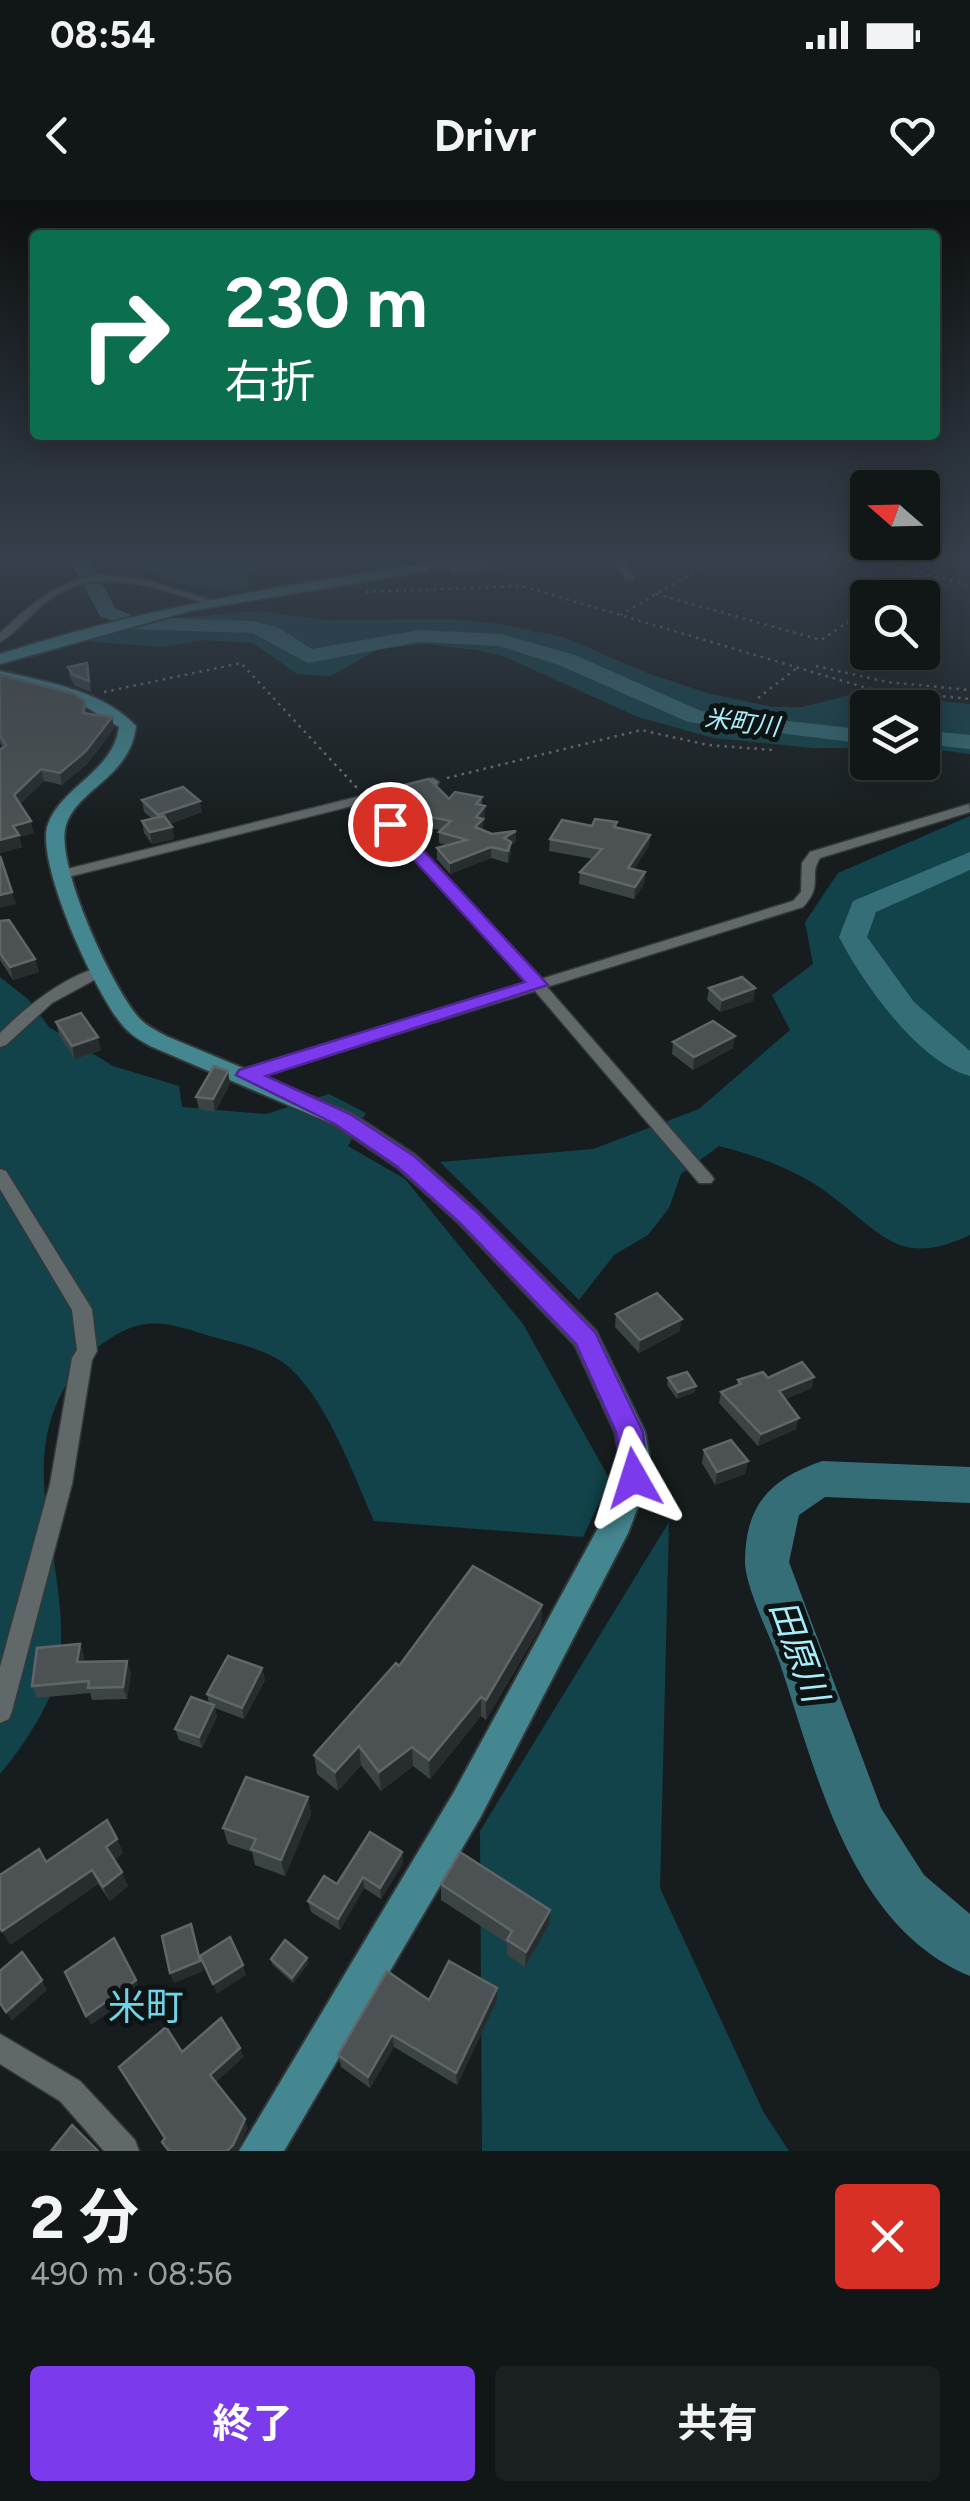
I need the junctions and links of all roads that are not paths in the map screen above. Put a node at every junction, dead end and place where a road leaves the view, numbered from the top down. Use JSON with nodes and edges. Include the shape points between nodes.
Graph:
{"nodes":[{"id":1,"x":36,"y":646,"type":"edge"},
{"id":2,"x":0,"y":659,"type":"edge"},
{"id":3,"x":0,"y":676,"type":"edge"},
{"id":4,"x":432,"y":782,"type":"edge"},
{"id":5,"x":366,"y":798,"type":"junction"},
{"id":6,"x":969,"y":808,"type":"edge"},
{"id":7,"x":60,"y":875,"type":"junction"},
{"id":8,"x":102,"y":970,"type":"junction"},
{"id":9,"x":538,"y":985,"type":"junction"},
{"id":10,"x":0,"y":1042,"type":"edge"},
{"id":11,"x":246,"y":1075,"type":"junction"},
{"id":12,"x":0,"y":1175,"type":"edge"},
{"id":13,"x":705,"y":1179,"type":"dead end"},
{"id":14,"x":0,"y":1711,"type":"edge"},
{"id":15,"x":0,"y":2048,"type":"edge"},
{"id":16,"x":124,"y":2151,"type":"edge"},
{"id":17,"x":260,"y":2151,"type":"edge"}],
"edges":[{"from":1,"to":2,"type":"street"},
{"from":3,"to":7,"type":"street","via":[[80,696],[128,726],[129,738],[55,828]]},
{"from":4,"to":5,"type":"street"},
{"from":5,"to":7,"type":"street"},
{"from":5,"to":9,"type":"street"},
{"from":6,"to":9,"type":"street","via":[[815,855],[808,893],[798,904]]},
{"from":7,"to":8,"type":"street"},
{"from":8,"to":10,"type":"street","via":[[37,1004]]},
{"from":8,"to":11,"type":"street","via":[[132,1023]]},
{"from":9,"to":11,"type":"street"},
{"from":9,"to":13,"type":"street"},
{"from":11,"to":17,"type":"street","via":[[343,1119],[406,1161],[469,1218],[586,1339],[634,1454],[634,1478],[612,1533],[476,1789]]},
{"from":12,"to":14,"type":"street","via":[[82,1309],[87,1351],[61,1484]]},
{"from":15,"to":16,"type":"street","via":[[70,2091]]}]}
